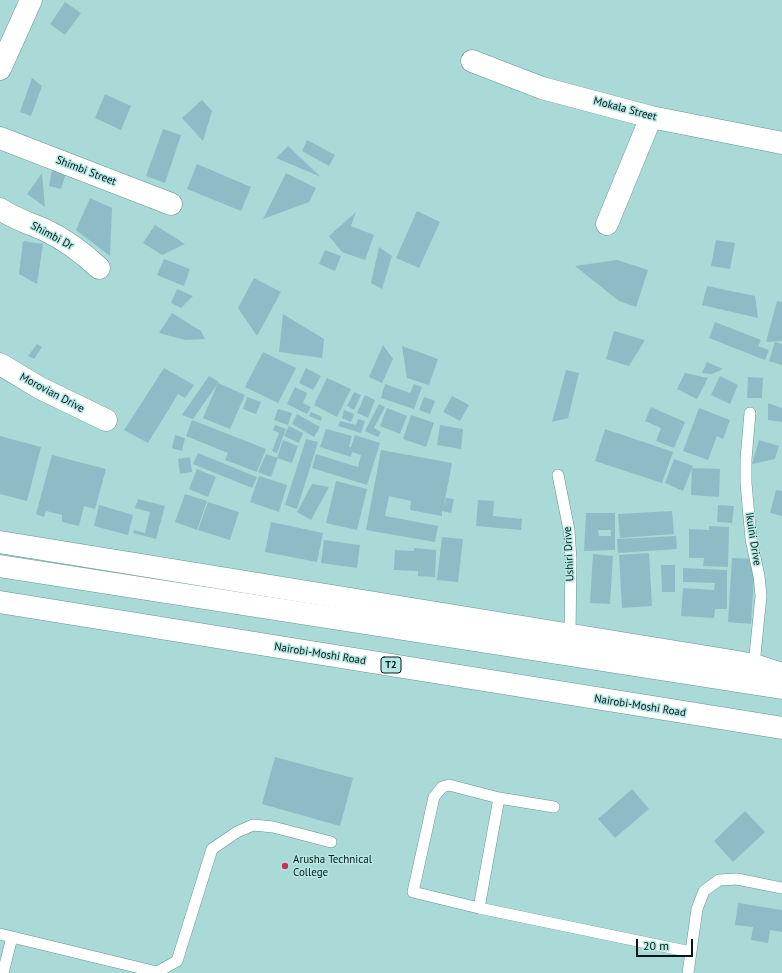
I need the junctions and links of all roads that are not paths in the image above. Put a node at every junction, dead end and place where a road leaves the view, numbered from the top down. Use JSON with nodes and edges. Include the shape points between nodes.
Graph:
{"nodes":[{"id":1,"x":31,"y":0,"type":"edge"},
{"id":2,"x":472,"y":61,"type":"dead end"},
{"id":3,"x":0,"y":69,"type":"edge"},
{"id":4,"x":651,"y":117,"type":"junction"},
{"id":5,"x":0,"y":138,"type":"edge"},
{"id":6,"x":782,"y":143,"type":"edge"},
{"id":7,"x":171,"y":204,"type":"dead end"},
{"id":8,"x":0,"y":209,"type":"edge"},
{"id":9,"x":608,"y":224,"type":"dead end"},
{"id":10,"x":99,"y":268,"type":"dead end"},
{"id":11,"x":0,"y":364,"type":"edge"},
{"id":12,"x":750,"y":413,"type":"dead end"},
{"id":13,"x":106,"y":420,"type":"dead end"},
{"id":14,"x":558,"y":475,"type":"dead end"},
{"id":15,"x":0,"y":542,"type":"edge"},
{"id":16,"x":0,"y":566,"type":"edge"},
{"id":17,"x":0,"y":602,"type":"edge"},
{"id":18,"x":570,"y":634,"type":"junction"},
{"id":19,"x":754,"y":665,"type":"junction"},
{"id":20,"x":782,"y":674,"type":"edge"},
{"id":21,"x":782,"y":688,"type":"edge"},
{"id":22,"x":782,"y":728,"type":"edge"},
{"id":23,"x":499,"y":798,"type":"junction"},
{"id":24,"x":554,"y":807,"type":"dead end"},
{"id":25,"x":331,"y":842,"type":"dead end"},
{"id":26,"x":782,"y":888,"type":"edge"},
{"id":27,"x":479,"y":908,"type":"junction"},
{"id":28,"x":0,"y":934,"type":"edge"},
{"id":29,"x":12,"y":937,"type":"junction"},
{"id":30,"x":691,"y":952,"type":"junction"},
{"id":31,"x":3,"y":973,"type":"edge"},
{"id":32,"x":688,"y":973,"type":"edge"}],
"edges":[{"from":1,"to":3,"type":"main road"},
{"from":2,"to":4,"type":"main road","name":"Mokala Street","via":[[542,88]]},
{"from":4,"to":6,"type":"main road","name":"Mokala Street"},
{"from":4,"to":9,"type":"main road"},
{"from":5,"to":7,"type":"main road","name":"Shimbi Street"},
{"from":8,"to":10,"type":"main road","name":"Shimbi Dr","via":[[69,244],[85,254]]},
{"from":11,"to":13,"type":"main road","name":"Morovian Drive","via":[[40,388]]},
{"from":12,"to":19,"type":"lane","name":"Ikuini Drive","via":[[746,483],[751,539],[761,596]]},
{"from":14,"to":18,"type":"lane","name":"Ushiri Drive","via":[[572,560]]},
{"from":15,"to":18,"type":"main road"},
{"from":16,"to":21,"type":"main road"},
{"from":17,"to":22,"type":"main road","name":"Nairobi-Moshi Road","number":"T2"},
{"from":18,"to":19,"type":"main road"},
{"from":19,"to":20,"type":"main road"},
{"from":23,"to":24,"type":"lane"},
{"from":23,"to":27,"type":"lane"},
{"from":23,"to":27,"type":"lane","via":[[449,785],[442,787],[434,797],[413,892]]},
{"from":25,"to":29,"type":"lane","via":[[273,827],[253,825],[237,832],[212,849],[177,961],[157,972]]},
{"from":26,"to":30,"type":"lane","via":[[737,879],[719,880],[704,892],[697,909]]},
{"from":27,"to":30,"type":"lane"},
{"from":28,"to":29,"type":"lane"},
{"from":29,"to":31,"type":"lane"},
{"from":30,"to":32,"type":"lane"}]}
